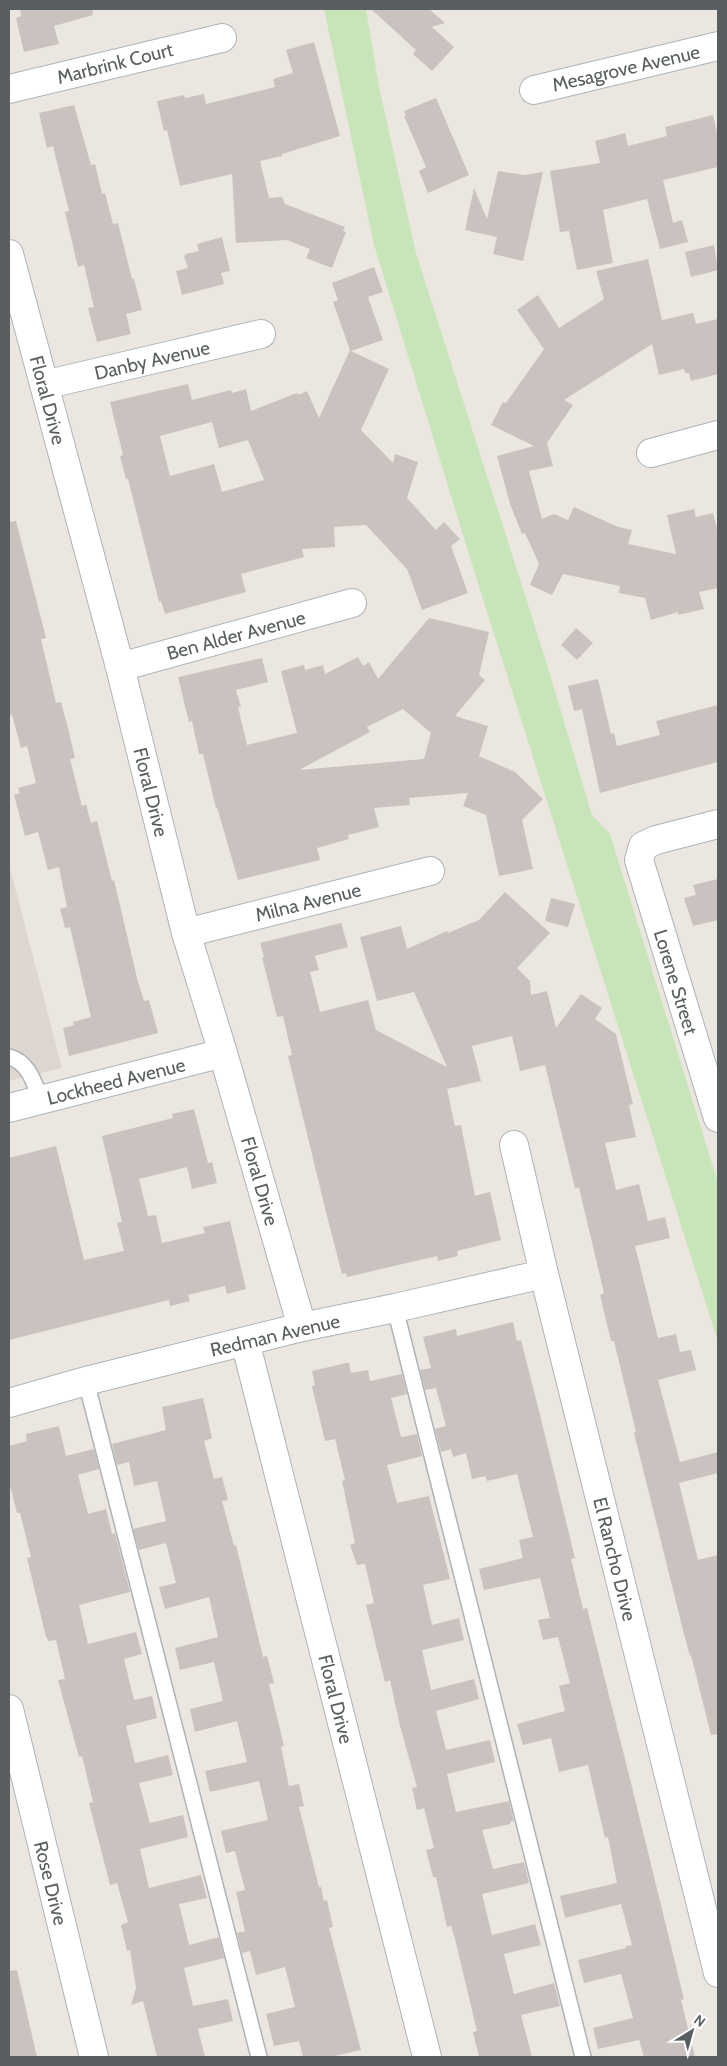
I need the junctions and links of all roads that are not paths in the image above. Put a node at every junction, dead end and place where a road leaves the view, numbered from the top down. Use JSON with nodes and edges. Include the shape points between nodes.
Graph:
{"nodes":[{"id":1,"x":222,"y":38,"type":"dead end"},
{"id":2,"x":718,"y":46,"type":"edge"},
{"id":3,"x":9,"y":89,"type":"edge"},
{"id":4,"x":534,"y":90,"type":"dead end"},
{"id":5,"x":9,"y":254,"type":"edge"},
{"id":6,"x":261,"y":334,"type":"dead end"},
{"id":7,"x":44,"y":385,"type":"junction"},
{"id":8,"x":718,"y":435,"type":"edge"},
{"id":9,"x":651,"y":452,"type":"dead end"},
{"id":10,"x":352,"y":603,"type":"dead end"},
{"id":11,"x":120,"y":667,"type":"junction"},
{"id":12,"x":718,"y":824,"type":"edge"},
{"id":13,"x":430,"y":870,"type":"dead end"},
{"id":14,"x":186,"y":933,"type":"junction"},
{"id":15,"x":223,"y":1053,"type":"junction"},
{"id":16,"x":9,"y":1057,"type":"edge"},
{"id":17,"x":41,"y":1100,"type":"junction"},
{"id":18,"x":9,"y":1108,"type":"edge"},
{"id":19,"x":718,"y":1118,"type":"edge"},
{"id":20,"x":514,"y":1145,"type":"dead end"},
{"id":21,"x":544,"y":1274,"type":"junction"},
{"id":22,"x":395,"y":1308,"type":"junction"},
{"id":23,"x":302,"y":1326,"type":"junction"},
{"id":24,"x":245,"y":1341,"type":"junction"},
{"id":25,"x":86,"y":1381,"type":"junction"},
{"id":26,"x":9,"y":1403,"type":"edge"},
{"id":27,"x":9,"y":1709,"type":"edge"},
{"id":28,"x":718,"y":1973,"type":"edge"},
{"id":29,"x":94,"y":2057,"type":"edge"},
{"id":30,"x":258,"y":2057,"type":"edge"},
{"id":31,"x":427,"y":2057,"type":"edge"},
{"id":32,"x":583,"y":2057,"type":"edge"}],
"edges":[{"from":1,"to":3,"type":"street","name":"Marbrink Court"},
{"from":2,"to":4,"type":"street","name":"Mesagrove Avenue"},
{"from":5,"to":7,"type":"street","name":"Floral Drive"},
{"from":6,"to":7,"type":"street","name":"Danby Avenue"},
{"from":7,"to":11,"type":"street","name":"Floral Drive"},
{"from":8,"to":9,"type":"street"},
{"from":10,"to":11,"type":"street","name":"Ben Alder Avenue"},
{"from":11,"to":14,"type":"street","name":"Floral Drive"},
{"from":12,"to":19,"type":"street","name":"Lorene Street","via":[[656,840],[643,846],[639,860]]},
{"from":13,"to":14,"type":"street","name":"Milna Avenue"},
{"from":14,"to":15,"type":"street","name":"Floral Drive"},
{"from":15,"to":17,"type":"street","name":"Lockheed Avenue"},
{"from":15,"to":23,"type":"street","name":"Floral Drive"},
{"from":16,"to":17,"type":"lane","via":[[30,1070]]},
{"from":17,"to":18,"type":"street","name":"Lockheed Avenue"},
{"from":20,"to":21,"type":"street","name":"El Rancho Drive"},
{"from":21,"to":22,"type":"street","name":"Redman Avenue"},
{"from":21,"to":28,"type":"street","name":"El Rancho Drive"},
{"from":22,"to":23,"type":"street","name":"Redman Avenue"},
{"from":22,"to":32,"type":"lane"},
{"from":23,"to":24,"type":"street","name":"Redman Avenue"},
{"from":24,"to":25,"type":"street","name":"Redman Avenue"},
{"from":24,"to":31,"type":"street","name":"Floral Drive"},
{"from":25,"to":26,"type":"street","name":"Redman Avenue"},
{"from":25,"to":30,"type":"lane"},
{"from":27,"to":29,"type":"street","name":"Rose Drive"}]}
